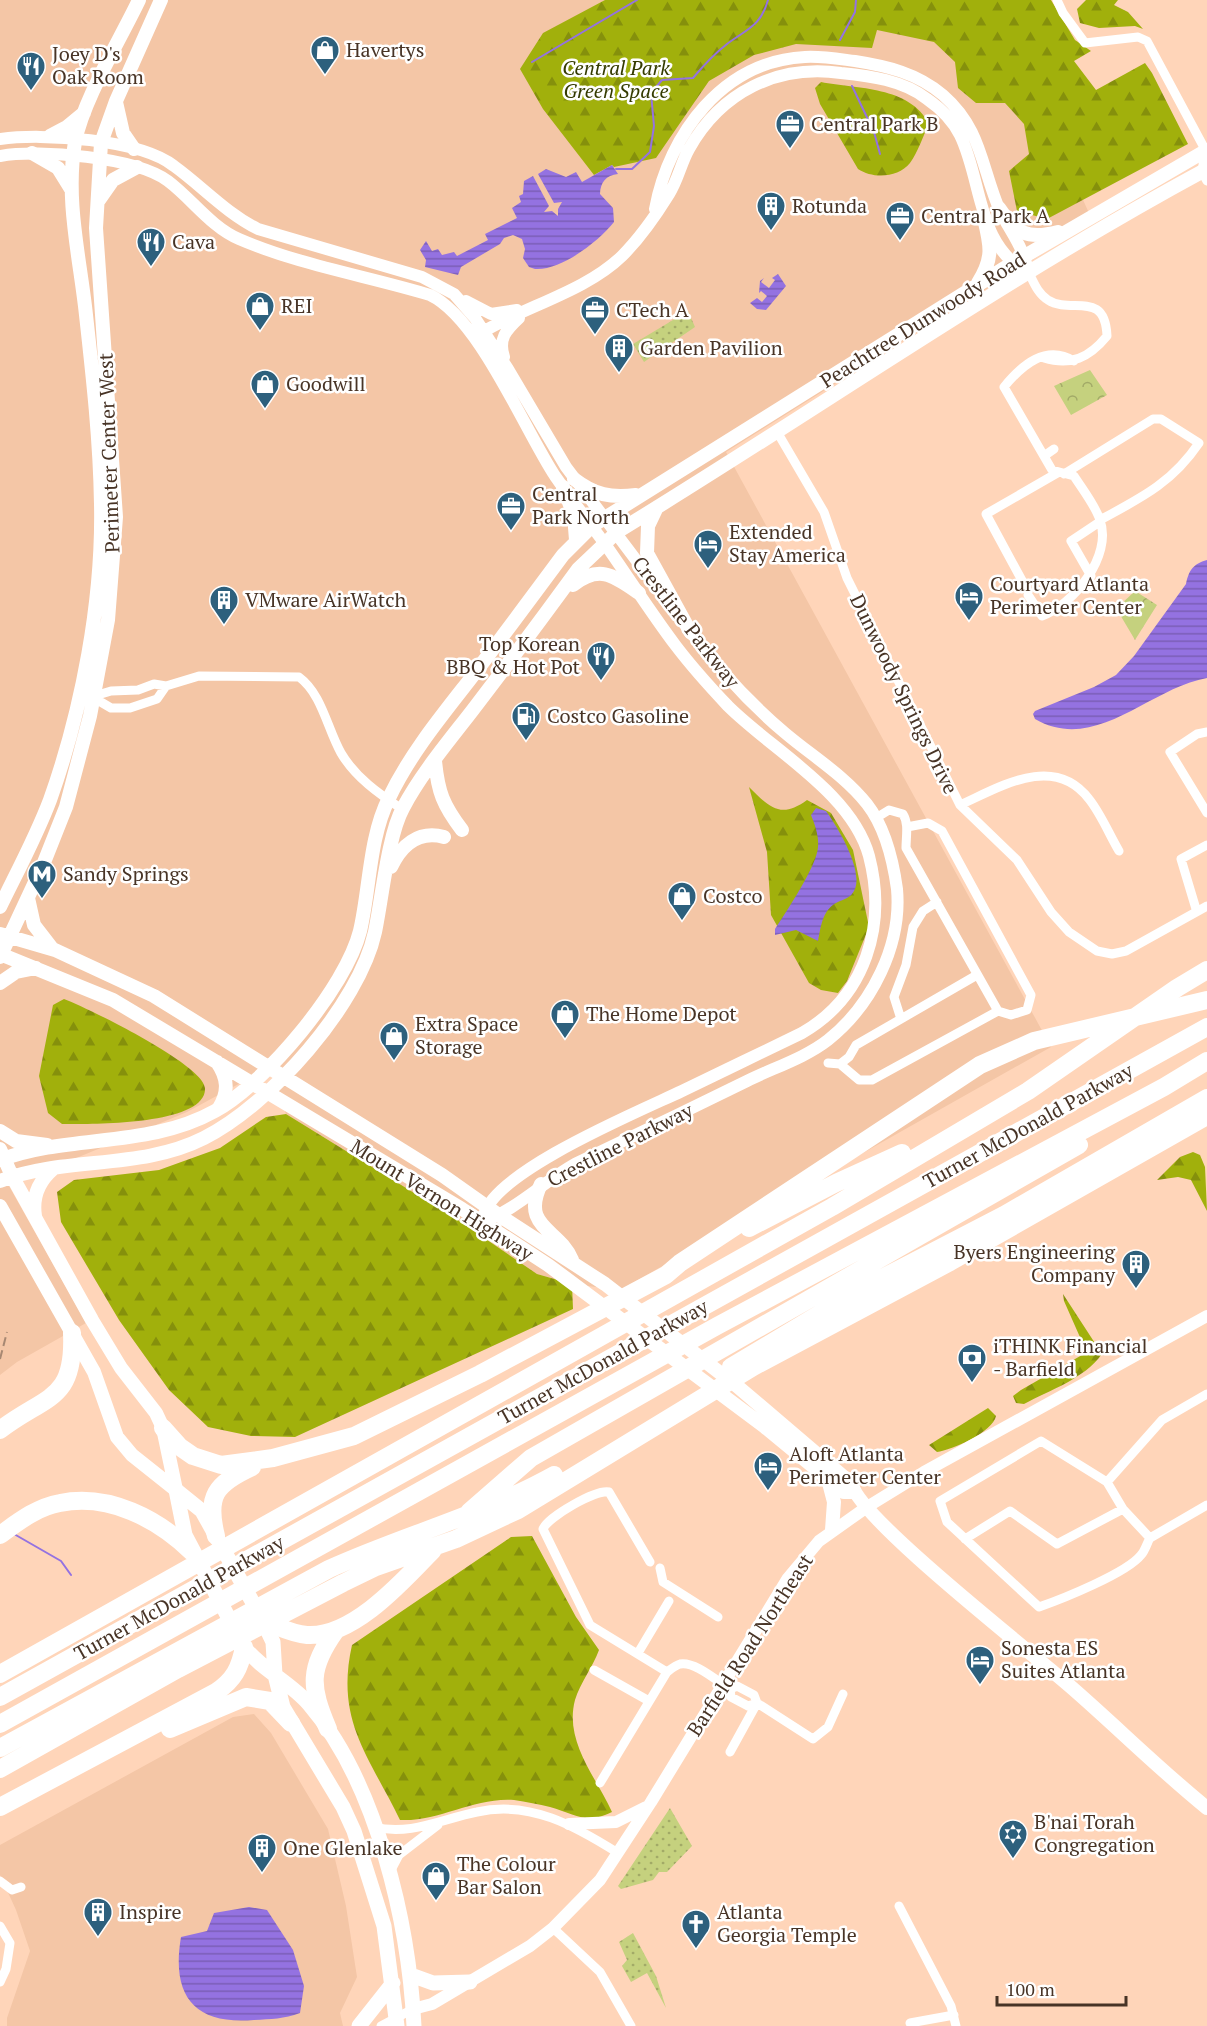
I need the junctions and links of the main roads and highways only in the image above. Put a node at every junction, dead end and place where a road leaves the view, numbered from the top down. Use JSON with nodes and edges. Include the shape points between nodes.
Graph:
{"nodes":[{"id":1,"x":139,"y":0,"type":"edge"},
{"id":2,"x":161,"y":0,"type":"edge"},
{"id":3,"x":116,"y":101,"type":"junction"},
{"id":4,"x":85,"y":112,"type":"junction"},
{"id":5,"x":50,"y":136,"type":"road end"},
{"id":6,"x":134,"y":149,"type":"road end"},
{"id":7,"x":1206,"y":152,"type":"edge"},
{"id":8,"x":32,"y":153,"type":"road end"},
{"id":9,"x":137,"y":167,"type":"road end"},
{"id":10,"x":1205,"y":174,"type":"edge"},
{"id":11,"x":72,"y":191,"type":"junction"},
{"id":12,"x":96,"y":208,"type":"junction"},
{"id":13,"x":999,"y":208,"type":"road end"},
{"id":14,"x":983,"y":214,"type":"road end"},
{"id":15,"x":1072,"y":229,"type":"junction"},
{"id":16,"x":975,"y":288,"type":"junction"},
{"id":17,"x":641,"y":494,"type":"junction"},
{"id":18,"x":657,"y":507,"type":"junction"},
{"id":19,"x":576,"y":540,"type":"junction"},
{"id":20,"x":639,"y":593,"type":"road end"},
{"id":21,"x":559,"y":595,"type":"junction"},
{"id":22,"x":691,"y":633,"type":"road end"},
{"id":23,"x":435,"y":761,"type":"junction"},
{"id":24,"x":462,"y":830,"type":"dead end"},
{"id":25,"x":444,"y":837,"type":"dead end"},
{"id":26,"x":385,"y":880,"type":"junction"},
{"id":27,"x":5,"y":891,"type":"edge"},
{"id":28,"x":28,"y":898,"type":"junction"},
{"id":29,"x":0,"y":907,"type":"edge"},
{"id":30,"x":4,"y":935,"type":"edge"},
{"id":31,"x":55,"y":950,"type":"junction"},
{"id":32,"x":0,"y":955,"type":"edge"},
{"id":33,"x":38,"y":968,"type":"junction"},
{"id":34,"x":1207,"y":970,"type":"edge"},
{"id":35,"x":0,"y":983,"type":"edge"},
{"id":36,"x":1207,"y":1000,"type":"edge"},
{"id":37,"x":1207,"y":1027,"type":"edge"},
{"id":38,"x":214,"y":1059,"type":"junction"},
{"id":39,"x":1207,"y":1061,"type":"edge"},
{"id":40,"x":269,"y":1067,"type":"junction"},
{"id":41,"x":284,"y":1076,"type":"junction"},
{"id":42,"x":253,"y":1083,"type":"junction"},
{"id":43,"x":1164,"y":1087,"type":"junction"},
{"id":44,"x":268,"y":1092,"type":"junction"},
{"id":45,"x":1207,"y":1098,"type":"edge"},
{"id":46,"x":218,"y":1110,"type":"junction"},
{"id":47,"x":1207,"y":1116,"type":"edge"},
{"id":48,"x":976,"y":1122,"type":"junction"},
{"id":49,"x":0,"y":1131,"type":"edge"},
{"id":50,"x":58,"y":1147,"type":"junction"},
{"id":51,"x":1,"y":1156,"type":"edge"},
{"id":52,"x":53,"y":1169,"type":"junction"},
{"id":53,"x":6,"y":1178,"type":"edge"},
{"id":54,"x":541,"y":1184,"type":"road end"},
{"id":55,"x":0,"y":1206,"type":"edge"},
{"id":56,"x":1004,"y":1215,"type":"junction"},
{"id":57,"x":36,"y":1218,"type":"junction"},
{"id":58,"x":573,"y":1262,"type":"junction"},
{"id":59,"x":666,"y":1275,"type":"junction"},
{"id":60,"x":853,"y":1275,"type":"junction"},
{"id":61,"x":72,"y":1333,"type":"junction"},
{"id":62,"x":164,"y":1428,"type":"junction"},
{"id":63,"x":0,"y":1430,"type":"edge"},
{"id":64,"x":273,"y":1458,"type":"junction"},
{"id":65,"x":828,"y":1479,"type":"junction"},
{"id":66,"x":176,"y":1490,"type":"junction"},
{"id":67,"x":853,"y":1492,"type":"junction"},
{"id":68,"x":485,"y":1518,"type":"junction"},
{"id":69,"x":832,"y":1530,"type":"road end"},
{"id":70,"x":0,"y":1536,"type":"edge"},
{"id":71,"x":216,"y":1536,"type":"junction"},
{"id":72,"x":192,"y":1552,"type":"junction"},
{"id":73,"x":263,"y":1621,"type":"junction"},
{"id":74,"x":336,"y":1630,"type":"junction"},
{"id":75,"x":219,"y":1637,"type":"junction"},
{"id":76,"x":244,"y":1647,"type":"junction"},
{"id":77,"x":0,"y":1674,"type":"edge"},
{"id":78,"x":275,"y":1675,"type":"junction"},
{"id":79,"x":0,"y":1697,"type":"edge"},
{"id":80,"x":291,"y":1723,"type":"junction"},
{"id":81,"x":0,"y":1724,"type":"edge"},
{"id":82,"x":328,"y":1729,"type":"junction"},
{"id":83,"x":0,"y":1748,"type":"edge"},
{"id":84,"x":0,"y":1769,"type":"edge"},
{"id":85,"x":53,"y":1781,"type":"junction"},
{"id":86,"x":0,"y":1807,"type":"edge"},
{"id":87,"x":1207,"y":1808,"type":"edge"},
{"id":88,"x":411,"y":1975,"type":"junction"},
{"id":89,"x":470,"y":1982,"type":"road end"},
{"id":90,"x":393,"y":1983,"type":"junction"},
{"id":91,"x":407,"y":2021,"type":"edge"},
{"id":92,"x":359,"y":2026,"type":"edge"}],
"edges":[{"from":1,"to":4,"type":"main road","name":"Perimeter Center West"},
{"from":2,"to":3,"type":"main road","name":"Perimeter Center West"},
{"from":3,"to":6,"type":"main road","via":[[123,133]]},
{"from":3,"to":12,"type":"main road","name":"Perimeter Center West","via":[[101,143]]},
{"from":4,"to":5,"type":"main road"},
{"from":4,"to":11,"type":"main road","name":"Perimeter Center West","via":[[73,155]]},
{"from":7,"to":15,"type":"main road","name":"Peachtree Dunwoody Road"},
{"from":8,"to":11,"type":"main road","via":[[58,168]]},
{"from":9,"to":12,"type":"main road","via":[[113,180]]},
{"from":10,"to":18,"type":"main road","name":"Peachtree Dunwoody Road","via":[[1029,273]]},
{"from":11,"to":27,"type":"main road","name":"Perimeter Center West","via":[[95,402],[101,505],[94,602],[63,762],[49,802]]},
{"from":12,"to":28,"type":"main road","name":"Perimeter Center West","via":[[116,524],[108,621],[94,698],[66,807]]},
{"from":13,"to":15,"type":"main road","via":[[1016,229],[1026,234],[1046,236]]},
{"from":14,"to":16,"type":"main road","via":[[992,254]]},
{"from":15,"to":16,"type":"main road","name":"Peachtree Dunwoody Road"},
{"from":16,"to":17,"type":"main road","name":"Peachtree Dunwoody Road"},
{"from":17,"to":19,"type":"main road","name":"Peachtree Dunwoody Road"},
{"from":17,"to":19,"type":"main road","via":[[602,496],[569,483]]},
{"from":18,"to":21,"type":"main road","name":"Peachtree Dunwoody Road","via":[[604,542]]},
{"from":18,"to":22,"type":"main road","via":[[648,526],[647,553]]},
{"from":19,"to":40,"type":"main road","name":"Peachtree Dunwoody Road","via":[[406,766],[378,830],[360,930],[349,962],[323,1002]]},
{"from":20,"to":21,"type":"main road","via":[[615,577],[600,573],[586,574]]},
{"from":21,"to":23,"type":"main road"},
{"from":23,"to":24,"type":"main road","via":[[445,808]]},
{"from":23,"to":26,"type":"main road","via":[[402,809]]},
{"from":25,"to":26,"type":"main road","via":[[412,840],[396,858]]},
{"from":26,"to":41,"type":"main road","via":[[375,934],[363,970],[335,1017]]},
{"from":27,"to":29,"type":"main road","name":"Perimeter Center West"},
{"from":28,"to":30,"type":"main road","name":"Perimeter Center West"},
{"from":28,"to":31,"type":"main road","via":[[38,932]]},
{"from":30,"to":31,"type":"main road","name":"Mount Vernon Highway"},
{"from":30,"to":32,"type":"main road","name":"Perimeter Center West"},
{"from":31,"to":40,"type":"main road","name":"Mount Vernon Highway","via":[[154,996]]},
{"from":32,"to":33,"type":"main road","name":"Mount Vernon Highway"},
{"from":33,"to":35,"type":"main road","via":[[16,972]]},
{"from":33,"to":38,"type":"main road","name":"Mount Vernon Highway","via":[[104,995]]},
{"from":34,"to":48,"type":"highway","via":[[1058,1072]]},
{"from":36,"to":59,"type":"highway","via":[[1051,1037],[980,1065]]},
{"from":37,"to":79,"type":"highway","name":"Turner McDonald Parkway"},
{"from":38,"to":42,"type":"main road","name":"Mount Vernon Highway"},
{"from":38,"to":46,"type":"main road","via":[[227,1087]]},
{"from":39,"to":43,"type":"highway","name":"Turner McDonald Parkway"},
{"from":40,"to":41,"type":"main road","name":"Mount Vernon Highway"},
{"from":40,"to":42,"type":"main road","name":"Peachtree Dunwoody Road"},
{"from":41,"to":44,"type":"main road"},
{"from":41,"to":58,"type":"main road","name":"Mount Vernon Highway","via":[[442,1174]]},
{"from":42,"to":44,"type":"main road","name":"Mount Vernon Highway"},
{"from":42,"to":46,"type":"main road","name":"Peachtree Dunwoody Road"},
{"from":43,"to":60,"type":"highway","via":[[1098,1134]]},
{"from":43,"to":81,"type":"highway","name":"Turner McDonald Parkway","via":[[717,1326]]},
{"from":44,"to":52,"type":"main road","via":[[220,1129],[182,1147],[139,1158]]},
{"from":44,"to":65,"type":"main road","name":"Mount Vernon Highway","via":[[548,1265],[729,1399]]},
{"from":45,"to":56,"type":"highway"},
{"from":46,"to":50,"type":"main road","name":"Peachtree Dunwoody Road","via":[[162,1131]]},
{"from":47,"to":68,"type":"highway","via":[[950,1262],[753,1367],[572,1478]]},
{"from":48,"to":59,"type":"highway","via":[[836,1183]]},
{"from":48,"to":77,"type":"highway","via":[[756,1251]]},
{"from":49,"to":50,"type":"main road","via":[[16,1141]]},
{"from":50,"to":51,"type":"main road"},
{"from":51,"to":53,"type":"main road"},
{"from":52,"to":53,"type":"main road"},
{"from":52,"to":57,"type":"main road","via":[[37,1192]]},
{"from":53,"to":57,"type":"main road"},
{"from":54,"to":58,"type":"main road","via":[[535,1201],[537,1218]]},
{"from":55,"to":61,"type":"main road"},
{"from":56,"to":60,"type":"highway"},
{"from":56,"to":68,"type":"highway","via":[[772,1340]]},
{"from":57,"to":62,"type":"main road","via":[[109,1349]]},
{"from":58,"to":67,"type":"main road","name":"Mount Vernon Highway","via":[[737,1386],[852,1484]]},
{"from":59,"to":64,"type":"highway","via":[[372,1429]]},
{"from":60,"to":74,"type":"highway","via":[[531,1458],[484,1496],[396,1589]]},
{"from":61,"to":63,"type":"highway","via":[[71,1370],[62,1388]]},
{"from":61,"to":66,"type":"main road","via":[[94,1372],[111,1424],[124,1448]]},
{"from":62,"to":64,"type":"highway","via":[[180,1447],[202,1461],[221,1465]]},
{"from":62,"to":66,"type":"main road"},
{"from":64,"to":71,"type":"highway","via":[[234,1475],[220,1486],[211,1504]]},
{"from":65,"to":67,"type":"main road","name":"Mount Vernon Highway","via":[[844,1492]]},
{"from":65,"to":69,"type":"main road","via":[[834,1502]]},
{"from":66,"to":71,"type":"main road","via":[[201,1511]]},
{"from":66,"to":72,"type":"main road","via":[[181,1522]]},
{"from":67,"to":87,"type":"main road","name":"Mount Vernon Highway","via":[[927,1565]]},
{"from":68,"to":75,"type":"highway","via":[[343,1583],[282,1616]]},
{"from":68,"to":75,"type":"highway","via":[[440,1526],[375,1548],[279,1594]]},
{"from":70,"to":72,"type":"highway","via":[[40,1509],[60,1502],[87,1502],[122,1506],[173,1533]]},
{"from":71,"to":73,"type":"main road"},
{"from":72,"to":76,"type":"main road"},
{"from":73,"to":74,"type":"highway","via":[[304,1635]]},
{"from":73,"to":78,"type":"main road","via":[[273,1642]]},
{"from":74,"to":82,"type":"highway","via":[[321,1651],[313,1673],[318,1705]]},
{"from":75,"to":83,"type":"highway"},
{"from":75,"to":84,"type":"highway"},
{"from":76,"to":78,"type":"main road"},
{"from":76,"to":85,"type":"highway","via":[[238,1669],[224,1687]]},
{"from":78,"to":80,"type":"main road"},
{"from":78,"to":82,"type":"main road","via":[[308,1704]]},
{"from":80,"to":85,"type":"highway","via":[[270,1701],[255,1696],[238,1698]]},
{"from":80,"to":90,"type":"main road","via":[[354,1831],[378,1903]]},
{"from":82,"to":88,"type":"main road","via":[[360,1788],[374,1827],[402,1923]]},
{"from":85,"to":86,"type":"highway"},
{"from":88,"to":89,"type":"main road","via":[[433,1983]]},
{"from":88,"to":91,"type":"main road"},
{"from":90,"to":91,"type":"main road"},
{"from":90,"to":92,"type":"main road"}]}
